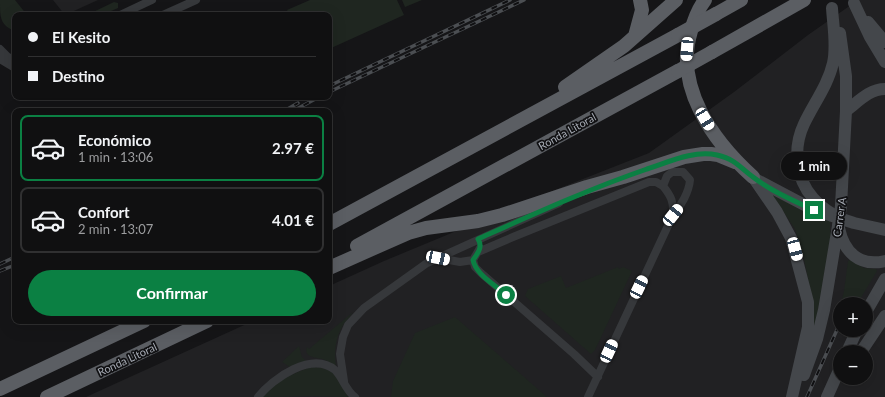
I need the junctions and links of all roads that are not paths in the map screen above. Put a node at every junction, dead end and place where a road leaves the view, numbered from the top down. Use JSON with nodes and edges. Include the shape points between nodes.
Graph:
{"nodes":[{"id":1,"x":152,"y":0,"type":"edge"},
{"id":2,"x":196,"y":0,"type":"edge"},
{"id":3,"x":640,"y":0,"type":"edge"},
{"id":4,"x":676,"y":0,"type":"edge"},
{"id":5,"x":705,"y":0,"type":"edge"},
{"id":6,"x":741,"y":0,"type":"edge"},
{"id":7,"x":853,"y":1,"type":"edge"},
{"id":8,"x":141,"y":2,"type":"edge"},
{"id":9,"x":801,"y":2,"type":"edge"},
{"id":10,"x":831,"y":4,"type":"edge"},
{"id":11,"x":125,"y":12,"type":"edge"},
{"id":12,"x":170,"y":12,"type":"edge"},
{"id":13,"x":636,"y":36,"type":"junction"},
{"id":14,"x":885,"y":42,"type":"edge"},
{"id":15,"x":0,"y":49,"type":"edge"},
{"id":16,"x":12,"y":58,"type":"edge"},
{"id":17,"x":0,"y":59,"type":"edge"},
{"id":18,"x":885,"y":62,"type":"edge"},
{"id":19,"x":12,"y":66,"type":"edge"},
{"id":20,"x":885,"y":89,"type":"edge"},
{"id":21,"x":846,"y":111,"type":"junction"},
{"id":22,"x":460,"y":153,"type":"junction"},
{"id":23,"x":736,"y":162,"type":"junction"},
{"id":24,"x":623,"y":177,"type":"junction"},
{"id":25,"x":753,"y":177,"type":"junction"},
{"id":26,"x":663,"y":186,"type":"junction"},
{"id":27,"x":673,"y":215,"type":"junction"},
{"id":28,"x":332,"y":222,"type":"edge"},
{"id":29,"x":840,"y":223,"type":"junction"},
{"id":30,"x":885,"y":230,"type":"edge"},
{"id":31,"x":478,"y":239,"type":"junction"},
{"id":32,"x":478,"y":252,"type":"junction"},
{"id":33,"x":332,"y":258,"type":"edge"},
{"id":34,"x":438,"y":258,"type":"junction"},
{"id":35,"x":473,"y":260,"type":"junction"},
{"id":36,"x":885,"y":261,"type":"edge"},
{"id":37,"x":332,"y":267,"type":"edge"},
{"id":38,"x":885,"y":280,"type":"edge"},
{"id":39,"x":873,"y":300,"type":"edge"},
{"id":40,"x":885,"y":316,"type":"edge"},
{"id":41,"x":138,"y":324,"type":"edge"},
{"id":42,"x":201,"y":324,"type":"edge"},
{"id":43,"x":866,"y":345,"type":"edge"},
{"id":44,"x":598,"y":376,"type":"junction"},
{"id":45,"x":344,"y":381,"type":"junction"},
{"id":46,"x":833,"y":384,"type":"edge"},
{"id":47,"x":841,"y":385,"type":"edge"},
{"id":48,"x":0,"y":388,"type":"edge"},
{"id":49,"x":47,"y":397,"type":"edge"},
{"id":50,"x":258,"y":397,"type":"edge"},
{"id":51,"x":355,"y":397,"type":"edge"},
{"id":52,"x":588,"y":397,"type":"edge"},
{"id":53,"x":793,"y":397,"type":"edge"},
{"id":54,"x":827,"y":397,"type":"edge"},
{"id":55,"x":834,"y":397,"type":"edge"}],
"edges":[{"from":1,"to":8,"type":"street"},
{"from":2,"to":12,"type":"street"},
{"from":3,"to":13,"type":"highway","via":[[642,10]]},
{"from":4,"to":13,"type":"highway"},
{"from":5,"to":23,"type":"highway","via":[[695,18],[689,38],[686,58],[689,82],[707,123]]},
{"from":6,"to":22,"type":"highway","bridge":true},
{"from":7,"to":14,"type":"main road"},
{"from":7,"to":18,"type":"main road"},
{"from":8,"to":11,"type":"street"},
{"from":9,"to":33,"type":"highway","name":"Ronda Litoral","bridge":true},
{"from":10,"to":21,"type":"main road","name":"Carrer A","via":[[844,53]]},
{"from":10,"to":29,"type":"main road","via":[[834,61],[804,125],[798,143],[797,158],[803,183],[813,198]]},
{"from":13,"to":22,"type":"highway","via":[[578,79]]},
{"from":15,"to":16,"type":"street"},
{"from":17,"to":19,"type":"street"},
{"from":20,"to":21,"type":"main road","via":[[870,92]]},
{"from":21,"to":29,"type":"main road","name":"Carrer A","bridge":true},
{"from":22,"to":28,"type":"highway"},
{"from":23,"to":24,"type":"highway","via":[[718,155],[684,156]]},
{"from":23,"to":25,"type":"highway"},
{"from":24,"to":31,"type":"street"},
{"from":24,"to":37,"type":"highway","via":[[478,221],[408,233]]},
{"from":25,"to":29,"type":"main road"},
{"from":25,"to":53,"type":"main road","via":[[778,212],[791,238],[808,302],[808,326]]},
{"from":26,"to":27,"type":"street","via":[[674,205]]},
{"from":26,"to":27,"type":"street","via":[[667,176],[672,172],[684,172],[690,180],[680,207]]},
{"from":26,"to":32,"type":"street","via":[[649,182]]},
{"from":27,"to":44,"type":"street"},
{"from":29,"to":30,"type":"main road"},
{"from":29,"to":36,"type":"main road","via":[[843,242],[850,252],[872,263]]},
{"from":29,"to":53,"type":"main road","name":"Carrer A","via":[[817,339]]},
{"from":31,"to":32,"type":"street","via":[[481,243]]},
{"from":31,"to":34,"type":"street"},
{"from":32,"to":35,"type":"street"},
{"from":34,"to":35,"type":"street","via":[[460,262]]},
{"from":34,"to":45,"type":"street","via":[[427,263],[358,313],[348,325],[341,345]]},
{"from":35,"to":44,"type":"street","via":[[481,274]]},
{"from":38,"to":39,"type":"main road"},
{"from":40,"to":43,"type":"main road"},
{"from":41,"to":48,"type":"highway"},
{"from":42,"to":49,"type":"highway","name":"Ronda Litoral"},
{"from":44,"to":52,"type":"street"},
{"from":45,"to":50,"type":"street","via":[[336,371],[324,364],[310,364],[281,376]]},
{"from":45,"to":51,"type":"street"},
{"from":46,"to":54,"type":"main road"},
{"from":47,"to":55,"type":"main road"}]}
